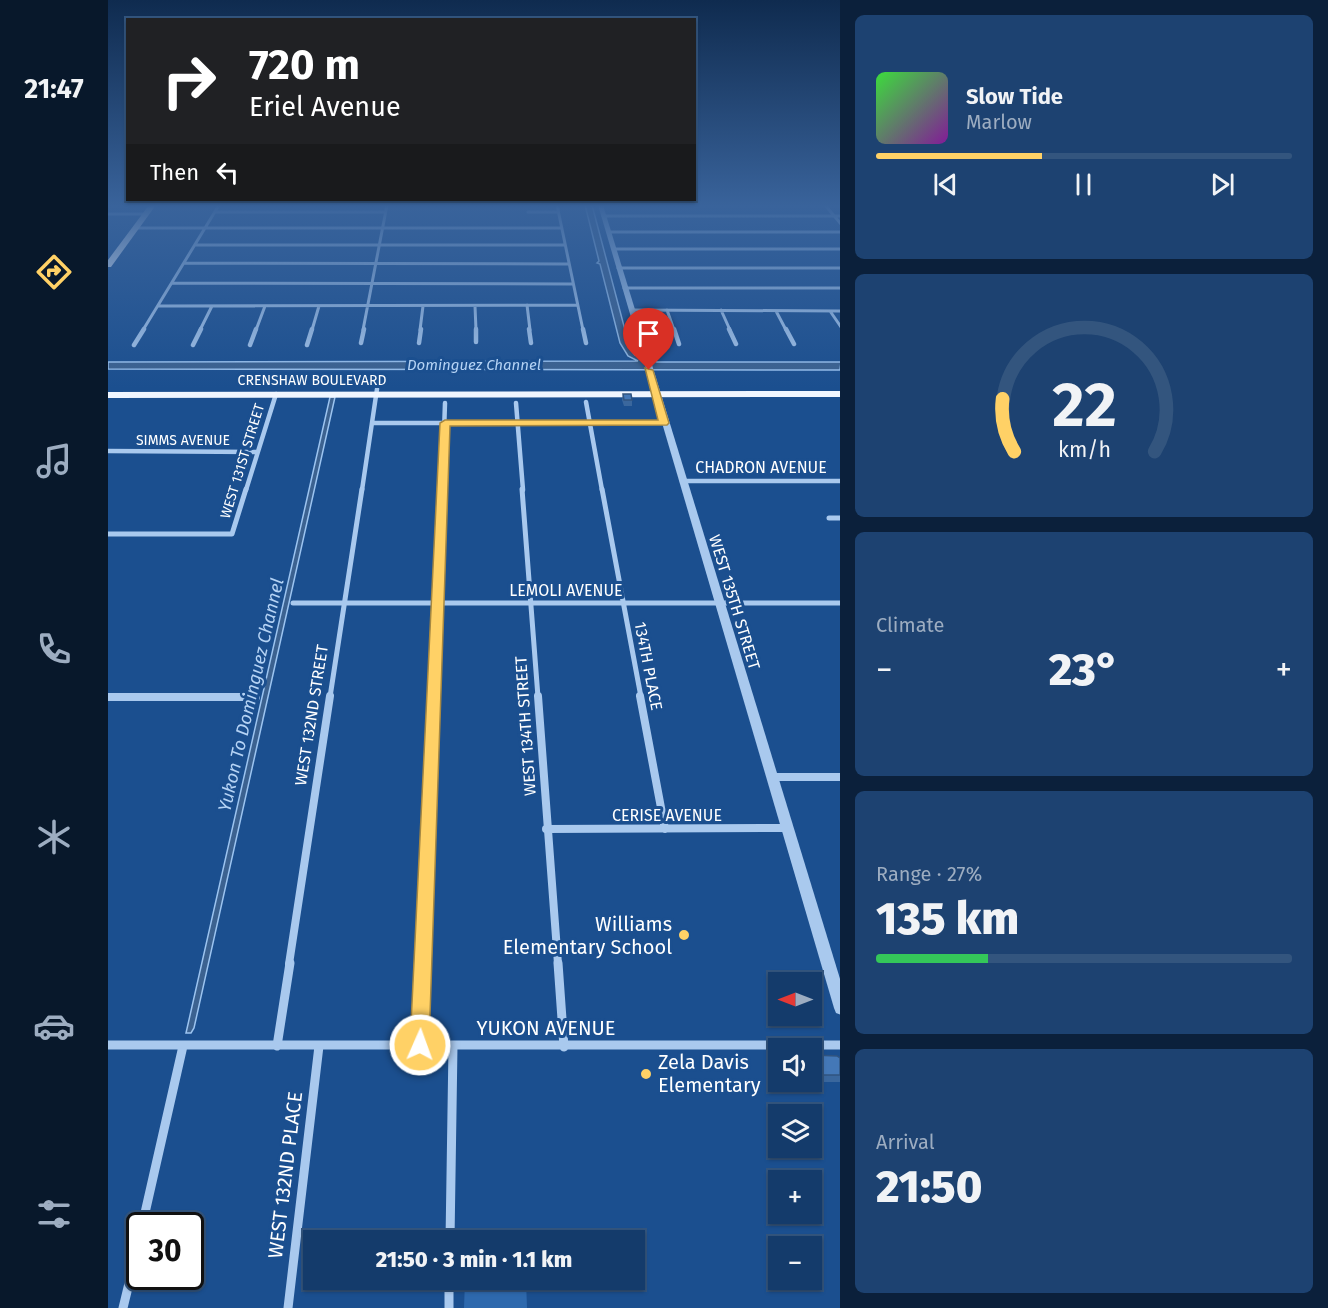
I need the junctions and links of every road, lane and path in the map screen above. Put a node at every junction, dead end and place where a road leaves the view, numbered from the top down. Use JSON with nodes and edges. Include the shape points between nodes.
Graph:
{"nodes":[{"id":1,"x":182,"y":266,"type":"edge"},
{"id":2,"x":375,"y":266,"type":"edge"},
{"id":3,"x":569,"y":266,"type":"edge"},
{"id":4,"x":618,"y":268,"type":"joint"},
{"id":5,"x":840,"y":268,"type":"edge"},
{"id":6,"x":172,"y":283,"type":"junction"},
{"id":7,"x":372,"y":284,"type":"junction"},
{"id":8,"x":573,"y":284,"type":"junction"},
{"id":9,"x":624,"y":288,"type":"junction"},
{"id":10,"x":840,"y":288,"type":"edge"},
{"id":11,"x":577,"y":305,"type":"junction"},
{"id":12,"x":158,"y":306,"type":"junction"},
{"id":13,"x":212,"y":306,"type":"junction"},
{"id":14,"x":265,"y":306,"type":"junction"},
{"id":15,"x":319,"y":306,"type":"junction"},
{"id":16,"x":368,"y":306,"type":"junction"},
{"id":17,"x":423,"y":306,"type":"junction"},
{"id":18,"x":474,"y":306,"type":"junction"},
{"id":19,"x":527,"y":306,"type":"junction"},
{"id":20,"x":631,"y":310,"type":"junction"},
{"id":21,"x":667,"y":310,"type":"junction"},
{"id":22,"x":721,"y":310,"type":"junction"},
{"id":23,"x":776,"y":311,"type":"junction"},
{"id":24,"x":830,"y":311,"type":"junction"},
{"id":25,"x":840,"y":311,"type":"edge"},
{"id":26,"x":840,"y":327,"type":"edge"},
{"id":27,"x":476,"y":342,"type":"dead end"},
{"id":28,"x":361,"y":343,"type":"dead end"},
{"id":29,"x":419,"y":343,"type":"dead end"},
{"id":30,"x":531,"y":343,"type":"dead end"},
{"id":31,"x":586,"y":343,"type":"dead end"},
{"id":32,"x":679,"y":344,"type":"dead end"},
{"id":33,"x":736,"y":344,"type":"dead end"},
{"id":34,"x":794,"y":344,"type":"dead end"},
{"id":35,"x":134,"y":345,"type":"dead end"},
{"id":36,"x":193,"y":345,"type":"dead end"},
{"id":37,"x":250,"y":345,"type":"dead end"},
{"id":38,"x":307,"y":345,"type":"dead end"},
{"id":39,"x":108,"y":388,"type":"edge"},
{"id":40,"x":840,"y":388,"type":"edge"},
{"id":41,"x":277,"y":391,"type":"junction"},
{"id":42,"x":376,"y":391,"type":"junction"},
{"id":43,"x":655,"y":391,"type":"junction"},
{"id":44,"x":737,"y":391,"type":"junction"},
{"id":45,"x":108,"y":394,"type":"edge"},
{"id":46,"x":840,"y":394,"type":"edge"},
{"id":47,"x":586,"y":402,"type":"dead end"},
{"id":48,"x":445,"y":403,"type":"dead end"},
{"id":49,"x":516,"y":403,"type":"dead end"},
{"id":50,"x":372,"y":423,"type":"junction"},
{"id":51,"x":445,"y":423,"type":"junction"},
{"id":52,"x":516,"y":423,"type":"junction"},
{"id":53,"x":590,"y":423,"type":"junction"},
{"id":54,"x":664,"y":423,"type":"junction"},
{"id":55,"x":108,"y":451,"type":"edge"},
{"id":56,"x":257,"y":452,"type":"junction"},
{"id":57,"x":682,"y":481,"type":"junction"},
{"id":58,"x":840,"y":481,"type":"edge"},
{"id":59,"x":829,"y":518,"type":"dead end"},
{"id":60,"x":840,"y":518,"type":"edge"},
{"id":61,"x":108,"y":534,"type":"edge"},
{"id":62,"x":293,"y":603,"type":"dead end"},
{"id":63,"x":437,"y":603,"type":"junction"},
{"id":64,"x":623,"y":603,"type":"junction"},
{"id":65,"x":718,"y":603,"type":"junction"},
{"id":66,"x":840,"y":603,"type":"edge"},
{"id":67,"x":343,"y":604,"type":"junction"},
{"id":68,"x":530,"y":604,"type":"junction"},
{"id":69,"x":256,"y":697,"type":"dead end"},
{"id":70,"x":108,"y":698,"type":"edge"},
{"id":71,"x":771,"y":777,"type":"junction"},
{"id":72,"x":840,"y":777,"type":"edge"},
{"id":73,"x":787,"y":828,"type":"junction"},
{"id":74,"x":546,"y":829,"type":"junction"},
{"id":75,"x":665,"y":829,"type":"junction"},
{"id":76,"x":840,"y":1008,"type":"edge"},
{"id":77,"x":108,"y":1045,"type":"edge"},
{"id":78,"x":420,"y":1045,"type":"junction"},
{"id":79,"x":183,"y":1046,"type":"junction"},
{"id":80,"x":277,"y":1046,"type":"junction"},
{"id":81,"x":318,"y":1046,"type":"junction"},
{"id":82,"x":453,"y":1046,"type":"junction"},
{"id":83,"x":840,"y":1046,"type":"edge"},
{"id":84,"x":564,"y":1047,"type":"junction"},
{"id":85,"x":145,"y":1212,"type":"edge"},
{"id":86,"x":450,"y":1230,"type":"edge"},
{"id":87,"x":127,"y":1290,"type":"edge"},
{"id":88,"x":449,"y":1290,"type":"edge"},
{"id":89,"x":123,"y":1308,"type":"edge"},
{"id":90,"x":288,"y":1308,"type":"edge"},
{"id":91,"x":449,"y":1308,"type":"edge"}],
"edges":[{"from":1,"to":6,"type":"street"},
{"from":2,"to":7,"type":"street"},
{"from":3,"to":8,"type":"street"},
{"from":4,"to":5,"type":"street"},
{"from":4,"to":9,"type":"street","name":"WEST 135TH STREET"},
{"from":6,"to":7,"type":"street"},
{"from":6,"to":12,"type":"street"},
{"from":7,"to":8,"type":"street"},
{"from":7,"to":16,"type":"street"},
{"from":8,"to":11,"type":"street"},
{"from":9,"to":10,"type":"street"},
{"from":9,"to":20,"type":"street","name":"WEST 135TH STREET"},
{"from":11,"to":19,"type":"street"},
{"from":11,"to":31,"type":"street"},
{"from":12,"to":13,"type":"street"},
{"from":12,"to":35,"type":"street"},
{"from":13,"to":14,"type":"street"},
{"from":13,"to":36,"type":"street"},
{"from":14,"to":15,"type":"street"},
{"from":14,"to":37,"type":"street"},
{"from":15,"to":16,"type":"street"},
{"from":15,"to":38,"type":"street"},
{"from":16,"to":17,"type":"street"},
{"from":16,"to":28,"type":"street"},
{"from":17,"to":18,"type":"street"},
{"from":17,"to":29,"type":"street"},
{"from":18,"to":19,"type":"street"},
{"from":18,"to":27,"type":"street"},
{"from":19,"to":30,"type":"street"},
{"from":20,"to":21,"type":"street"},
{"from":20,"to":43,"type":"street","name":"WEST 135TH STREET"},
{"from":21,"to":22,"type":"street"},
{"from":21,"to":32,"type":"street"},
{"from":22,"to":23,"type":"street"},
{"from":22,"to":33,"type":"street"},
{"from":23,"to":24,"type":"street"},
{"from":23,"to":34,"type":"street"},
{"from":24,"to":25,"type":"street"},
{"from":24,"to":26,"type":"street"},
{"from":39,"to":41,"type":"main road","name":"CRENSHAW BOULEVARD"},
{"from":40,"to":44,"type":"main road","name":"CRENSHAW BOULEVARD"},
{"from":41,"to":42,"type":"main road","name":"CRENSHAW BOULEVARD"},
{"from":41,"to":45,"type":"main road","name":"CRENSHAW BOULEVARD"},
{"from":41,"to":56,"type":"street","name":"WEST 131ST STREET"},
{"from":42,"to":43,"type":"main road","name":"CRENSHAW BOULEVARD"},
{"from":42,"to":50,"type":"street","name":"WEST 132ND STREET"},
{"from":43,"to":44,"type":"main road","name":"CRENSHAW BOULEVARD"},
{"from":43,"to":54,"type":"street","name":"WEST 135TH STREET"},
{"from":44,"to":46,"type":"main road","name":"CRENSHAW BOULEVARD"},
{"from":47,"to":53,"type":"street","name":"134TH PLACE"},
{"from":48,"to":51,"type":"street"},
{"from":49,"to":52,"type":"street","name":"WEST 134TH STREET"},
{"from":50,"to":51,"type":"street"},
{"from":50,"to":67,"type":"street","name":"WEST 132ND STREET"},
{"from":51,"to":52,"type":"street"},
{"from":51,"to":63,"type":"street"},
{"from":52,"to":53,"type":"street"},
{"from":52,"to":68,"type":"street","name":"WEST 134TH STREET"},
{"from":53,"to":54,"type":"street"},
{"from":53,"to":64,"type":"street","name":"134TH PLACE"},
{"from":54,"to":57,"type":"street","name":"WEST 135TH STREET"},
{"from":55,"to":56,"type":"street","name":"SIMMS AVENUE"},
{"from":56,"to":61,"type":"street","name":"WEST 131ST STREET","via":[[232,534]]},
{"from":57,"to":58,"type":"street","name":"CHADRON AVENUE"},
{"from":57,"to":65,"type":"street","name":"WEST 135TH STREET"},
{"from":59,"to":60,"type":"street"},
{"from":62,"to":67,"type":"street","name":"LEMOLI AVENUE"},
{"from":63,"to":67,"type":"street","name":"LEMOLI AVENUE"},
{"from":63,"to":68,"type":"street","name":"LEMOLI AVENUE"},
{"from":63,"to":78,"type":"street"},
{"from":64,"to":65,"type":"street","name":"LEMOLI AVENUE"},
{"from":64,"to":68,"type":"street","name":"LEMOLI AVENUE"},
{"from":64,"to":75,"type":"street","name":"134TH PLACE"},
{"from":65,"to":66,"type":"street","name":"LEMOLI AVENUE"},
{"from":65,"to":71,"type":"street","name":"WEST 135TH STREET"},
{"from":67,"to":80,"type":"street","name":"WEST 132ND STREET"},
{"from":68,"to":74,"type":"street","name":"WEST 134TH STREET"},
{"from":69,"to":70,"type":"street"},
{"from":71,"to":72,"type":"street"},
{"from":71,"to":73,"type":"street","name":"WEST 135TH STREET"},
{"from":73,"to":75,"type":"street","name":"CERISE AVENUE"},
{"from":73,"to":76,"type":"street","name":"WEST 135TH STREET"},
{"from":74,"to":75,"type":"street","name":"CERISE AVENUE"},
{"from":74,"to":84,"type":"street","name":"WEST 134TH STREET"},
{"from":77,"to":79,"type":"street","name":"YUKON AVENUE"},
{"from":78,"to":81,"type":"street","name":"YUKON AVENUE"},
{"from":78,"to":82,"type":"street","name":"YUKON AVENUE"},
{"from":79,"to":80,"type":"street","name":"YUKON AVENUE"},
{"from":79,"to":85,"type":"street"},
{"from":80,"to":81,"type":"street","name":"YUKON AVENUE"},
{"from":81,"to":90,"type":"street","name":"WEST 132ND PLACE"},
{"from":82,"to":84,"type":"street","name":"YUKON AVENUE"},
{"from":82,"to":86,"type":"street"},
{"from":83,"to":84,"type":"street","name":"YUKON AVENUE"},
{"from":87,"to":89,"type":"street"},
{"from":88,"to":91,"type":"street"}]}
